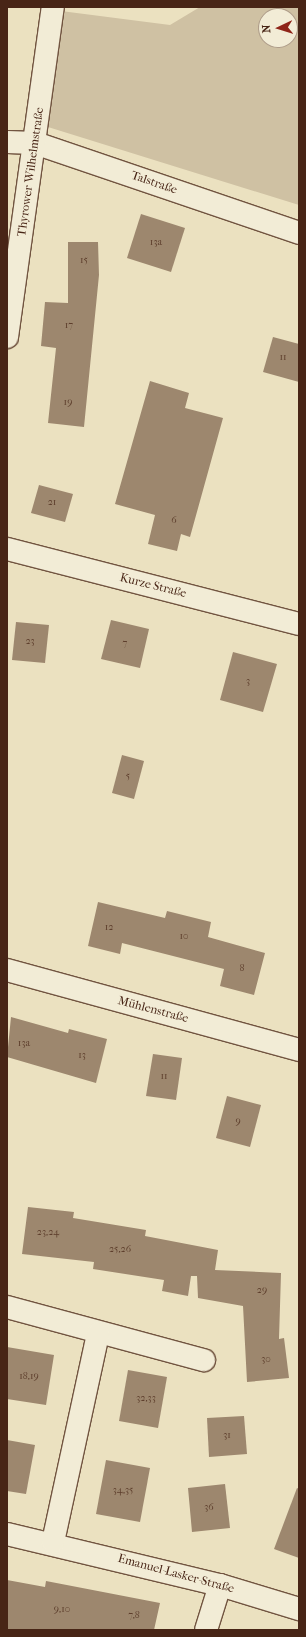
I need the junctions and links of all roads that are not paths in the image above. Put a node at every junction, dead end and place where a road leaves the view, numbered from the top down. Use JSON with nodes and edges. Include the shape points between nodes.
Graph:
{"nodes":[{"id":1,"x":53,"y":7,"type":"edge"},
{"id":2,"x":7,"y":142,"type":"edge"},
{"id":3,"x":35,"y":143,"type":"junction"},
{"id":4,"x":299,"y":233,"type":"edge"},
{"id":5,"x":7,"y":337,"type":"edge"},
{"id":6,"x":7,"y":549,"type":"edge"},
{"id":7,"x":299,"y":624,"type":"edge"},
{"id":8,"x":7,"y":970,"type":"edge"},
{"id":9,"x":299,"y":1050,"type":"edge"},
{"id":10,"x":7,"y":1307,"type":"edge"},
{"id":11,"x":98,"y":1334,"type":"junction"},
{"id":12,"x":204,"y":1360,"type":"dead end"},
{"id":13,"x":7,"y":1534,"type":"edge"},
{"id":14,"x":53,"y":1542,"type":"junction"},
{"id":15,"x":220,"y":1585,"type":"junction"},
{"id":16,"x":299,"y":1609,"type":"edge"},
{"id":17,"x":206,"y":1630,"type":"edge"}],
"edges":[{"from":1,"to":3,"type":"street","name":"Thyrower Wilhelmstraße"},
{"from":2,"to":3,"type":"street","name":"Talstraße"},
{"from":3,"to":4,"type":"street","name":"Talstraße"},
{"from":3,"to":5,"type":"street","name":"Thyrower Wilhelmstraße"},
{"from":6,"to":7,"type":"street","name":"Kurze Straße"},
{"from":8,"to":9,"type":"street","name":"Mühlenstraße"},
{"from":10,"to":11,"type":"street"},
{"from":11,"to":12,"type":"street"},
{"from":11,"to":14,"type":"street"},
{"from":13,"to":14,"type":"street","name":"Emanuel-Lasker-Straße"},
{"from":14,"to":15,"type":"street","name":"Emanuel-Lasker-Straße"},
{"from":15,"to":16,"type":"street","name":"Emanuel-Lasker-Straße"},
{"from":15,"to":17,"type":"street"}]}
